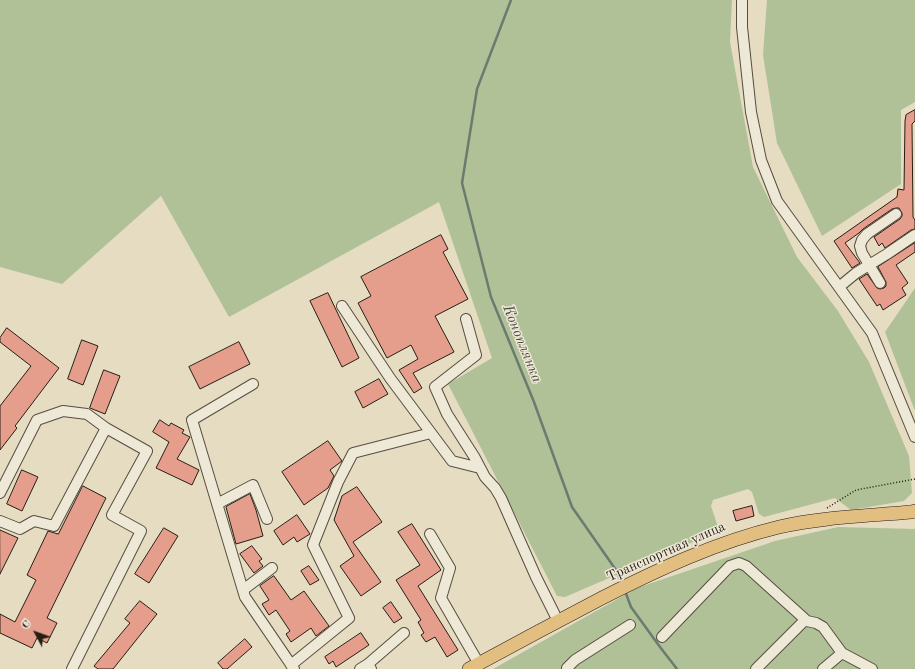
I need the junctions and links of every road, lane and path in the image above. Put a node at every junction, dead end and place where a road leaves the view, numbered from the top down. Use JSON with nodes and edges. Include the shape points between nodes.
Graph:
{"nodes":[{"id":1,"x":742,"y":0,"type":"edge"},
{"id":2,"x":896,"y":214,"type":"dead end"},
{"id":3,"x":915,"y":235,"type":"edge"},
{"id":4,"x":868,"y":265,"type":"junction"},
{"id":5,"x":880,"y":283,"type":"dead end"},
{"id":6,"x":838,"y":287,"type":"junction"},
{"id":7,"x":342,"y":306,"type":"dead end"},
{"id":8,"x":466,"y":319,"type":"dead end"},
{"id":9,"x":253,"y":384,"type":"dead end"},
{"id":10,"x":106,"y":428,"type":"junction"},
{"id":11,"x":431,"y":433,"type":"junction"},
{"id":12,"x":915,"y":437,"type":"edge"},
{"id":13,"x":480,"y":468,"type":"junction"},
{"id":14,"x":915,"y":479,"type":"edge"},
{"id":15,"x":0,"y":494,"type":"edge"},
{"id":16,"x":217,"y":504,"type":"junction"},
{"id":17,"x":914,"y":512,"type":"edge"},
{"id":18,"x":268,"y":519,"type":"dead end"},
{"id":19,"x":814,"y":520,"type":"junction"},
{"id":20,"x":0,"y":521,"type":"edge"},
{"id":21,"x":430,"y":534,"type":"dead end"},
{"id":22,"x":272,"y":568,"type":"dead end"},
{"id":23,"x":243,"y":590,"type":"junction"},
{"id":24,"x":558,"y":621,"type":"junction"},
{"id":25,"x":807,"y":621,"type":"junction"},
{"id":26,"x":630,"y":625,"type":"dead end"},
{"id":27,"x":404,"y":633,"type":"dead end"},
{"id":28,"x":662,"y":637,"type":"dead end"},
{"id":29,"x":842,"y":653,"type":"junction"},
{"id":30,"x":474,"y":666,"type":"edge"},
{"id":31,"x":293,"y":667,"type":"edge"},
{"id":32,"x":366,"y":667,"type":"edge"},
{"id":33,"x":72,"y":669,"type":"edge"},
{"id":34,"x":566,"y":669,"type":"edge"},
{"id":35,"x":756,"y":669,"type":"edge"},
{"id":36,"x":823,"y":669,"type":"edge"},
{"id":37,"x":872,"y":669,"type":"edge"}],
"edges":[{"from":1,"to":6,"type":"street","via":[[742,27],[751,112],[761,160],[777,201]]},
{"from":2,"to":4,"type":"street","via":[[862,240],[860,246]]},
{"from":3,"to":4,"type":"street"},
{"from":4,"to":5,"type":"street"},
{"from":4,"to":6,"type":"street"},
{"from":6,"to":12,"type":"street","via":[[872,333]]},
{"from":7,"to":11,"type":"street","via":[[390,378]]},
{"from":8,"to":13,"type":"street","via":[[476,355],[435,387],[447,414]]},
{"from":9,"to":16,"type":"street","via":[[192,420]]},
{"from":10,"to":15,"type":"street","via":[[87,414],[63,411],[37,420]]},
{"from":10,"to":20,"type":"street","via":[[54,526],[34,521],[20,529]]},
{"from":10,"to":33,"type":"street","via":[[147,451],[112,515],[141,531]]},
{"from":11,"to":13,"type":"street","via":[[452,461]]},
{"from":11,"to":31,"type":"street","via":[[353,453],[338,482],[313,545],[349,618]]},
{"from":13,"to":24,"type":"street","via":[[501,498]]},
{"from":14,"to":19,"type":"path","via":[[856,490],[828,507]]},
{"from":16,"to":18,"type":"street","via":[[253,485]]},
{"from":16,"to":23,"type":"street"},
{"from":17,"to":19,"type":"main road","name":"Транспортная улица"},
{"from":19,"to":24,"type":"main road","name":"Транспортная улица","via":[[738,538],[696,554]]},
{"from":21,"to":30,"type":"street","via":[[450,568],[441,598]]},
{"from":22,"to":23,"type":"street"},
{"from":23,"to":31,"type":"street","via":[[245,597]]},
{"from":24,"to":30,"type":"main road","name":"Транспортная улица"},
{"from":25,"to":28,"type":"street","via":[[746,566],[739,563],[730,566]]},
{"from":25,"to":29,"type":"street","via":[[823,627]]},
{"from":25,"to":35,"type":"street","via":[[803,622]]},
{"from":26,"to":34,"type":"street","via":[[575,660]]},
{"from":27,"to":32,"type":"street"},
{"from":29,"to":36,"type":"street"},
{"from":29,"to":37,"type":"street"}]}
